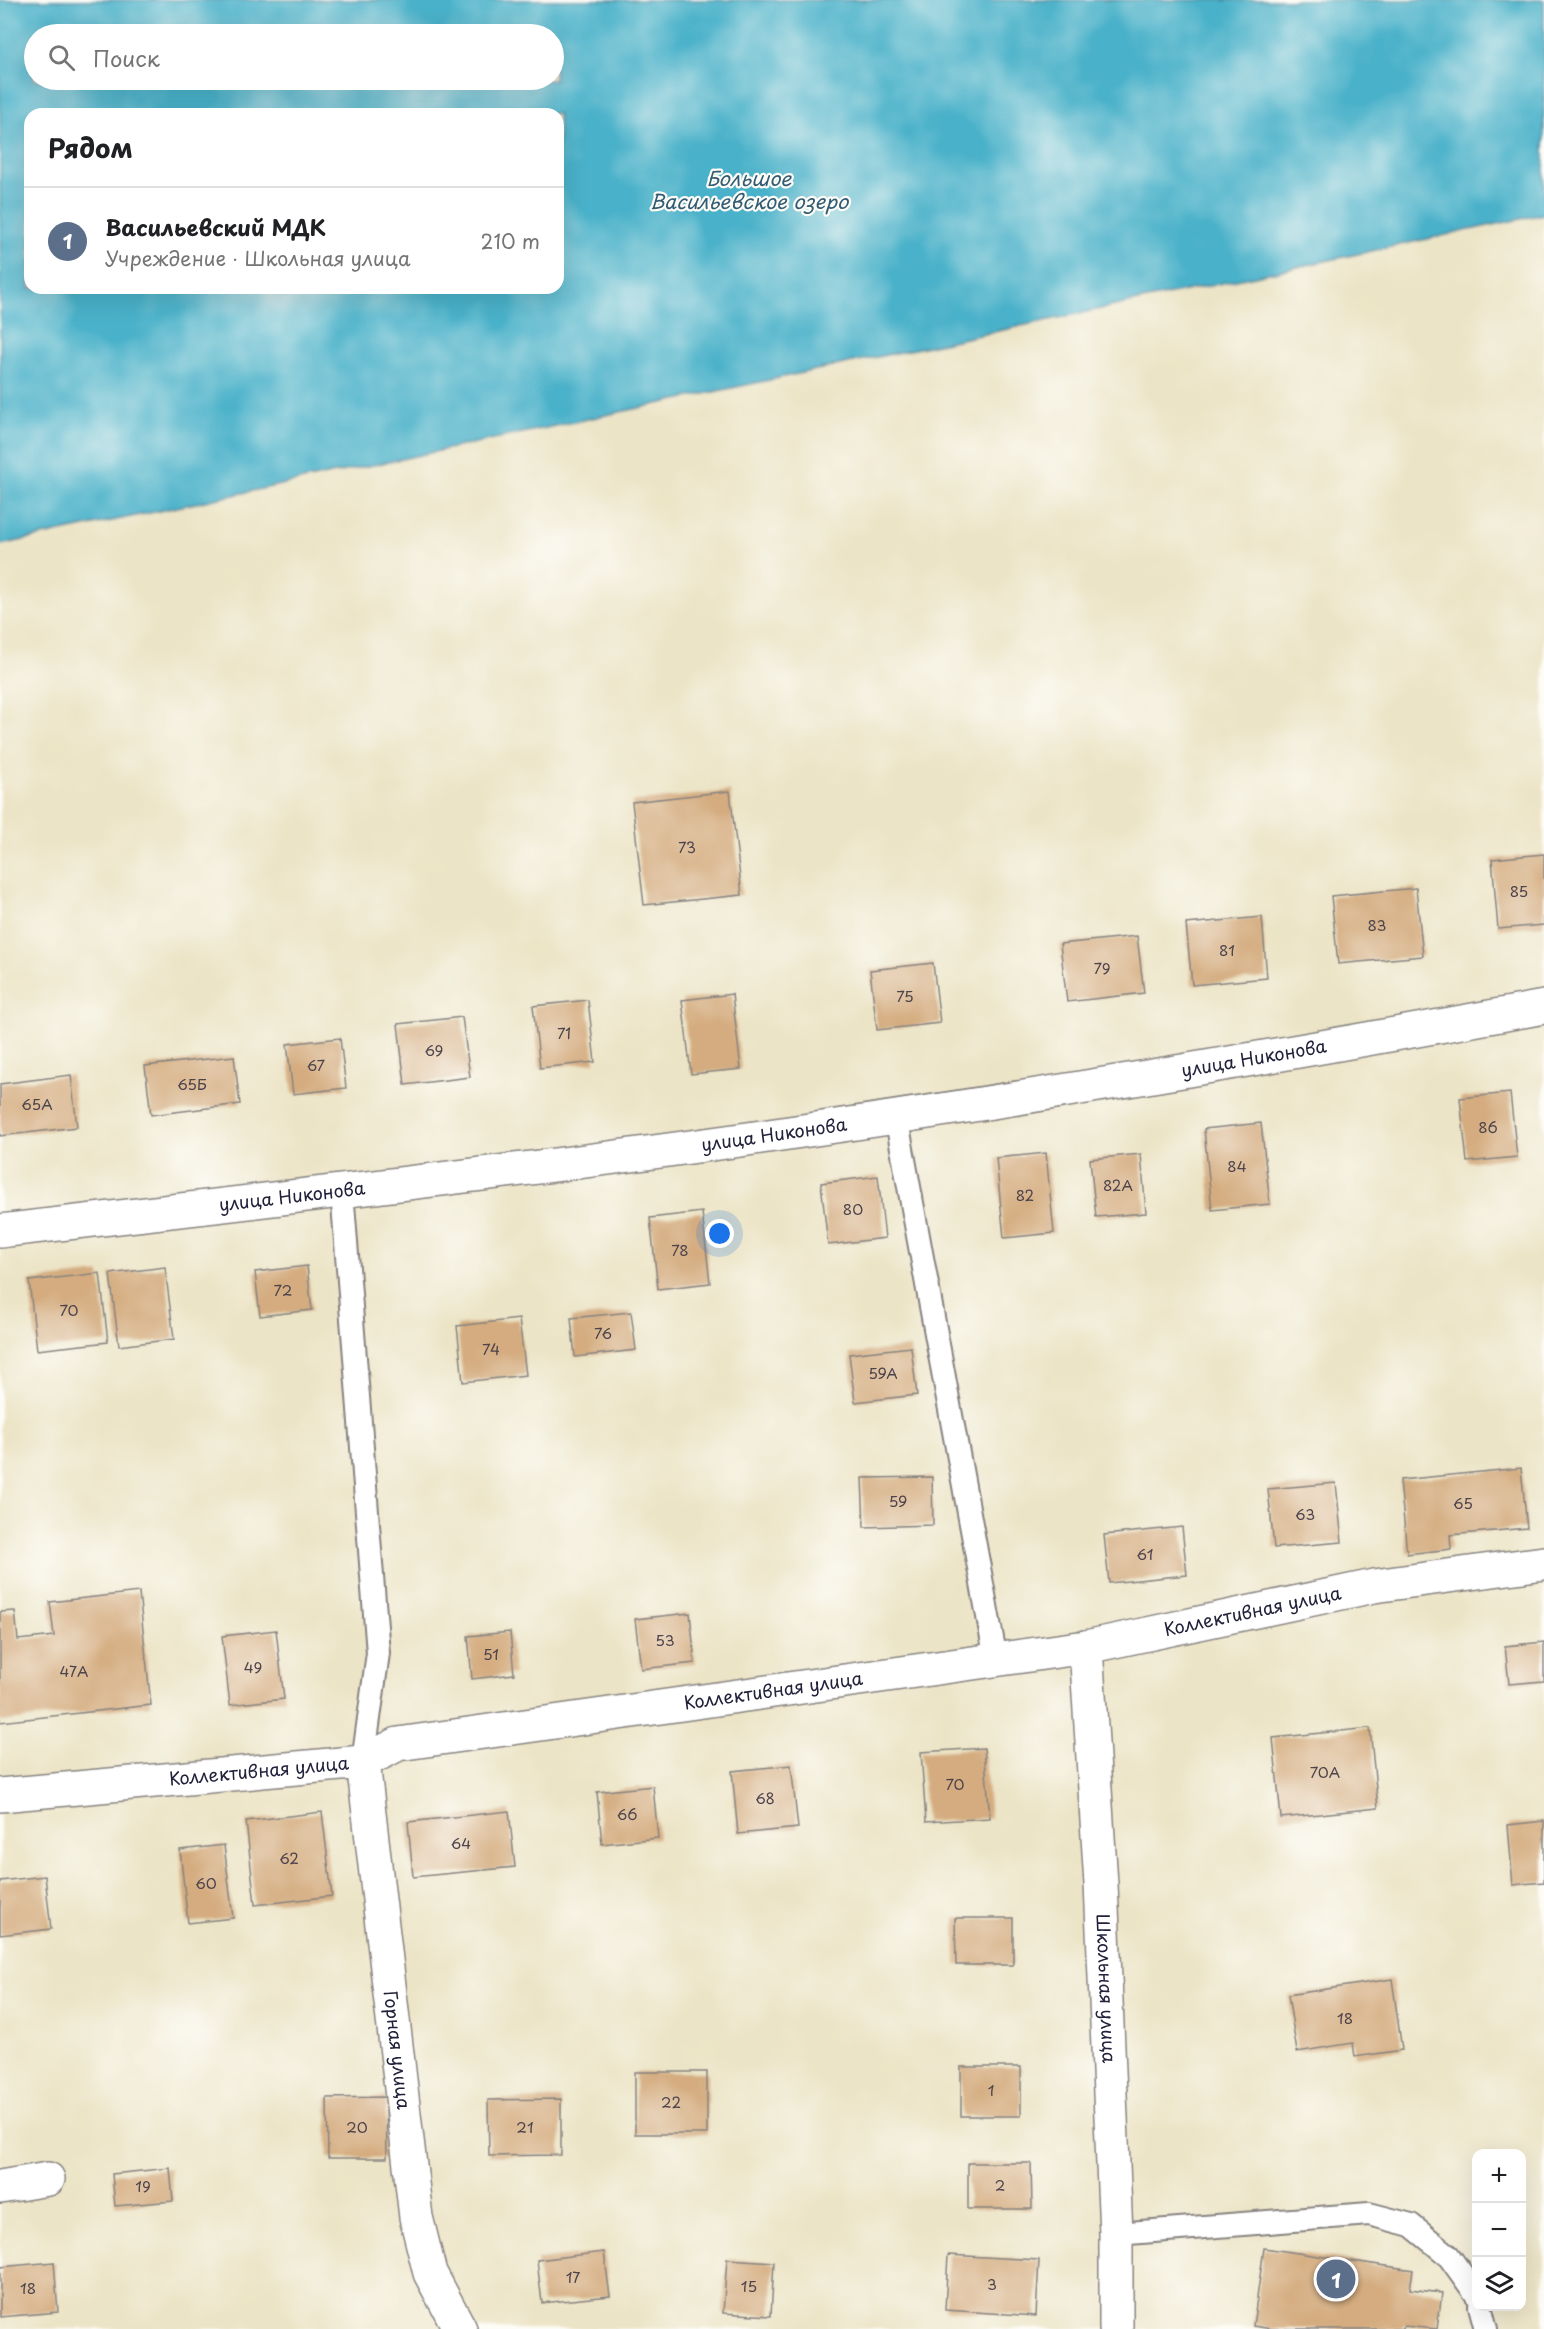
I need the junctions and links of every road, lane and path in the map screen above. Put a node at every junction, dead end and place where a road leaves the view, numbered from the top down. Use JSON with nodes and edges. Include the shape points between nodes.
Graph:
{"nodes":[{"id":1,"x":1544,"y":1007,"type":"edge"},
{"id":2,"x":896,"y":1116,"type":"junction"},
{"id":3,"x":342,"y":1191,"type":"junction"},
{"id":4,"x":0,"y":1231,"type":"edge"},
{"id":5,"x":1544,"y":1563,"type":"edge"},
{"id":6,"x":1086,"y":1647,"type":"junction"},
{"id":7,"x":996,"y":1660,"type":"junction"},
{"id":8,"x":363,"y":1762,"type":"junction"},
{"id":9,"x":0,"y":1795,"type":"edge"},
{"id":10,"x":48,"y":2179,"type":"dead end"},
{"id":11,"x":0,"y":2187,"type":"edge"},
{"id":12,"x":1116,"y":2234,"type":"junction"},
{"id":13,"x":1472,"y":2288,"type":"edge"},
{"id":14,"x":1481,"y":2311,"type":"edge"},
{"id":15,"x":460,"y":2329,"type":"edge"},
{"id":16,"x":1116,"y":2329,"type":"edge"},
{"id":17,"x":1486,"y":2329,"type":"edge"}],
"edges":[{"from":1,"to":2,"type":"street","name":"улица Никонова"},
{"from":2,"to":3,"type":"street","name":"улица Никонова"},
{"from":2,"to":7,"type":"lane"},
{"from":3,"to":4,"type":"street","name":"улица Никонова"},
{"from":3,"to":8,"type":"lane","via":[[378,1653]]},
{"from":5,"to":6,"type":"street","name":"Коллективная улица","via":[[1374,1586]]},
{"from":6,"to":7,"type":"street","name":"Коллективная улица"},
{"from":6,"to":12,"type":"street","name":"Школьная улица"},
{"from":7,"to":8,"type":"street","name":"Коллективная улица","via":[[399,1744]]},
{"from":8,"to":9,"type":"street","name":"Коллективная улица"},
{"from":8,"to":15,"type":"street","name":"Горная улица","via":[[416,2217],[430,2273]]},
{"from":10,"to":11,"type":"street"},
{"from":12,"to":13,"type":"lane","via":[[1369,2214],[1411,2225],[1448,2255]]},
{"from":12,"to":16,"type":"street","name":"Школьная улица"},
{"from":14,"to":17,"type":"lane"}]}
